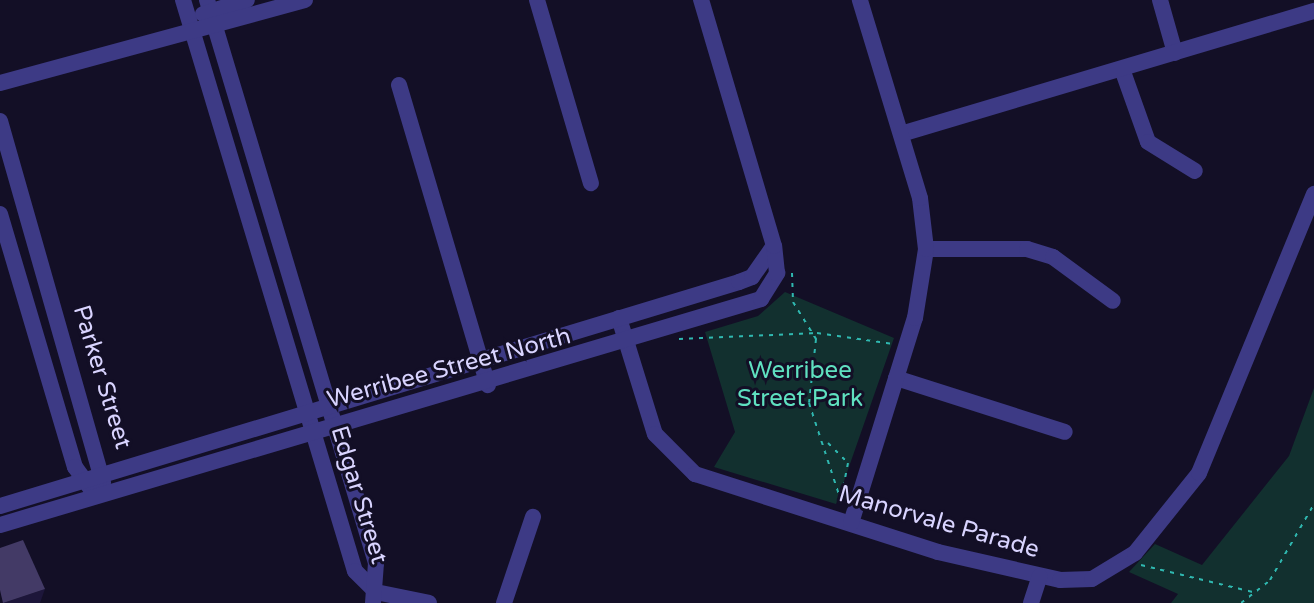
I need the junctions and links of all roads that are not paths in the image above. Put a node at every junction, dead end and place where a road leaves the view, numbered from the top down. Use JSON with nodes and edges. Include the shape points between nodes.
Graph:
{"nodes":[{"id":1,"x":183,"y":0,"type":"edge"},
{"id":2,"x":247,"y":0,"type":"edge"},
{"id":3,"x":305,"y":0,"type":"edge"},
{"id":4,"x":537,"y":0,"type":"edge"},
{"id":5,"x":701,"y":0,"type":"edge"},
{"id":6,"x":860,"y":0,"type":"edge"},
{"id":7,"x":1160,"y":0,"type":"edge"},
{"id":8,"x":1314,"y":11,"type":"edge"},
{"id":9,"x":211,"y":13,"type":"edge"},
{"id":10,"x":191,"y":25,"type":"junction"},
{"id":11,"x":1175,"y":53,"type":"junction"},
{"id":12,"x":1122,"y":69,"type":"junction"},
{"id":13,"x":0,"y":83,"type":"edge"},
{"id":14,"x":399,"y":85,"type":"dead end"},
{"id":15,"x":0,"y":121,"type":"edge"},
{"id":16,"x":901,"y":134,"type":"junction"},
{"id":17,"x":1195,"y":171,"type":"dead end"},
{"id":18,"x":591,"y":183,"type":"dead end"},
{"id":19,"x":1314,"y":194,"type":"edge"},
{"id":20,"x":0,"y":214,"type":"edge"},
{"id":21,"x":774,"y":246,"type":"junction"},
{"id":22,"x":926,"y":249,"type":"junction"},
{"id":23,"x":1113,"y":301,"type":"dead end"},
{"id":24,"x":619,"y":318,"type":"junction"},
{"id":25,"x":625,"y":344,"type":"junction"},
{"id":26,"x":481,"y":360,"type":"junction"},
{"id":27,"x":896,"y":378,"type":"junction"},
{"id":28,"x":488,"y":385,"type":"junction"},
{"id":29,"x":328,"y":406,"type":"junction"},
{"id":30,"x":307,"y":413,"type":"junction"},
{"id":31,"x":335,"y":426,"type":"junction"},
{"id":32,"x":314,"y":430,"type":"junction"},
{"id":33,"x":1065,"y":432,"type":"dead end"},
{"id":34,"x":105,"y":475,"type":"junction"},
{"id":35,"x":80,"y":483,"type":"junction"},
{"id":36,"x":100,"y":494,"type":"junction"},
{"id":37,"x":0,"y":506,"type":"edge"},
{"id":38,"x":533,"y":517,"type":"dead end"},
{"id":39,"x":851,"y":523,"type":"junction"},
{"id":40,"x":0,"y":525,"type":"edge"},
{"id":41,"x":1040,"y":576,"type":"junction"},
{"id":42,"x":374,"y":597,"type":"edge"},
{"id":43,"x":429,"y":603,"type":"edge"},
{"id":44,"x":504,"y":603,"type":"edge"},
{"id":45,"x":1031,"y":603,"type":"edge"}],
"edges":[{"from":1,"to":10,"type":"street","name":"Edgar Street"},
{"from":2,"to":9,"type":"street"},
{"from":3,"to":9,"type":"street"},
{"from":4,"to":18,"type":"street"},
{"from":5,"to":21,"type":"street","name":"Werribee Street North"},
{"from":6,"to":16,"type":"street"},
{"from":7,"to":11,"type":"street"},
{"from":8,"to":11,"type":"street"},
{"from":9,"to":10,"type":"street"},
{"from":9,"to":29,"type":"street","name":"Edgar Street"},
{"from":10,"to":13,"type":"street"},
{"from":10,"to":30,"type":"street","name":"Edgar Street"},
{"from":11,"to":12,"type":"street"},
{"from":12,"to":16,"type":"street"},
{"from":12,"to":17,"type":"street","via":[[1148,142]]},
{"from":14,"to":26,"type":"street"},
{"from":15,"to":34,"type":"street","name":"Parker Street"},
{"from":16,"to":22,"type":"street"},
{"from":19,"to":41,"type":"street","name":"Manorvale Parade","via":[[1199,473],[1126,562],[1092,579]]},
{"from":20,"to":35,"type":"street"},
{"from":21,"to":24,"type":"street","name":"Werribee Street North","via":[[752,277]]},
{"from":21,"to":25,"type":"street","name":"Werribee Street North","via":[[777,273],[761,299]]},
{"from":22,"to":23,"type":"street","via":[[1027,249],[1063,263]]},
{"from":22,"to":27,"type":"street"},
{"from":24,"to":25,"type":"street","name":"Manorvale Parade"},
{"from":24,"to":26,"type":"street","name":"Werribee Street North"},
{"from":25,"to":28,"type":"street","name":"Werribee Street North"},
{"from":25,"to":39,"type":"street","name":"Manorvale Parade","via":[[647,417],[671,458],[709,479]]},
{"from":26,"to":28,"type":"street"},
{"from":26,"to":29,"type":"street","name":"Werribee Street North"},
{"from":27,"to":33,"type":"street"},
{"from":27,"to":39,"type":"street"},
{"from":28,"to":31,"type":"street","name":"Werribee Street North"},
{"from":29,"to":30,"type":"street","name":"Werribee Street North"},
{"from":29,"to":31,"type":"street","name":"Edgar Street"},
{"from":30,"to":32,"type":"street","name":"Edgar Street"},
{"from":30,"to":34,"type":"street","name":"Werribee Street North"},
{"from":31,"to":32,"type":"street","name":"Werribee Street North"},
{"from":31,"to":42,"type":"street","name":"Edgar Street","via":[[376,563]]},
{"from":32,"to":36,"type":"street","name":"Werribee Street North"},
{"from":32,"to":42,"type":"street","name":"Edgar Street","via":[[355,571]]},
{"from":34,"to":35,"type":"street","name":"Werribee Street North"},
{"from":34,"to":36,"type":"street","name":"Parker Street"},
{"from":35,"to":36,"type":"street"},
{"from":35,"to":37,"type":"street","name":"Werribee Street North"},
{"from":36,"to":40,"type":"street","name":"Werribee Street North"},
{"from":38,"to":44,"type":"street"},
{"from":39,"to":41,"type":"street","name":"Manorvale Parade"},
{"from":41,"to":45,"type":"street"},
{"from":42,"to":43,"type":"street"}]}
